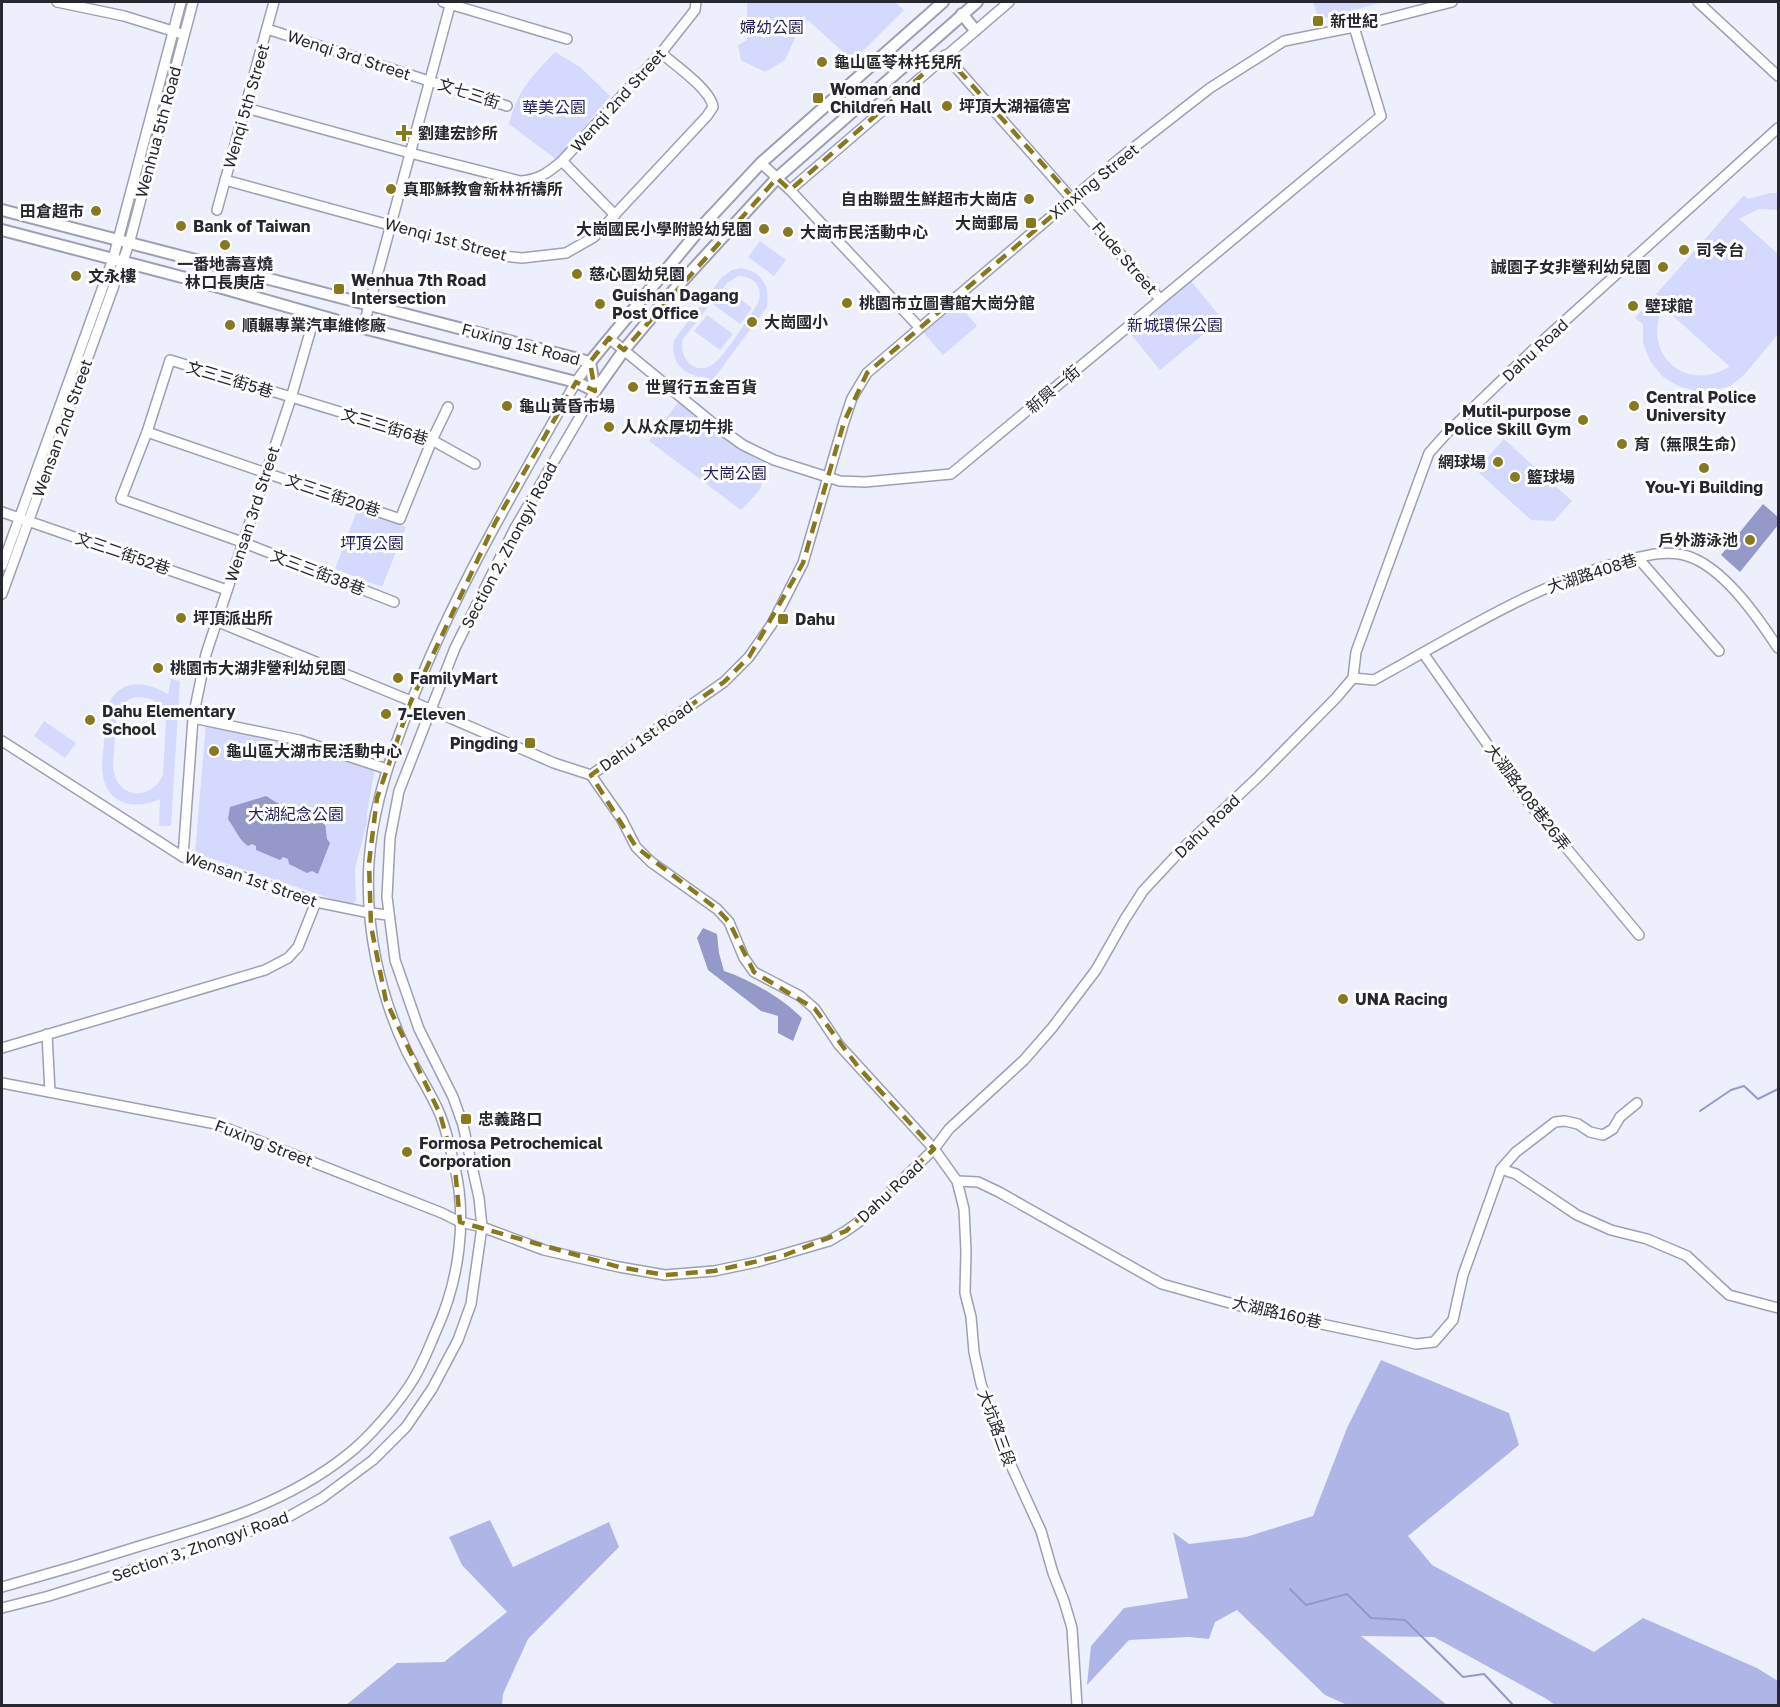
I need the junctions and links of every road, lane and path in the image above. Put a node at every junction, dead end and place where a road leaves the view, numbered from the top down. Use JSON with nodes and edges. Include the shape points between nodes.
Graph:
{"nodes":[{"id":1,"x":57,"y":2,"type":"edge"},
{"id":2,"x":182,"y":2,"type":"edge"},
{"id":3,"x":193,"y":2,"type":"edge"},
{"id":4,"x":274,"y":2,"type":"edge"},
{"id":5,"x":449,"y":2,"type":"edge"},
{"id":6,"x":696,"y":2,"type":"edge"},
{"id":7,"x":943,"y":2,"type":"edge"},
{"id":8,"x":976,"y":2,"type":"edge"},
{"id":9,"x":1009,"y":2,"type":"edge"},
{"id":10,"x":1452,"y":2,"type":"edge"},
{"id":11,"x":1698,"y":2,"type":"edge"},
{"id":12,"x":962,"y":15,"type":"junction"},
{"id":13,"x":1354,"y":27,"type":"junction"},
{"id":14,"x":267,"y":29,"type":"junction"},
{"id":15,"x":975,"y":30,"type":"junction"},
{"id":16,"x":173,"y":32,"type":"junction"},
{"id":17,"x":184,"y":34,"type":"junction"},
{"id":18,"x":567,"y":39,"type":"dead end"},
{"id":19,"x":661,"y":53,"type":"junction"},
{"id":20,"x":945,"y":55,"type":"junction"},
{"id":21,"x":1779,"y":76,"type":"edge"},
{"id":22,"x":430,"y":81,"type":"junction"},
{"id":23,"x":507,"y":106,"type":"dead end"},
{"id":24,"x":246,"y":108,"type":"junction"},
{"id":25,"x":1779,"y":128,"type":"edge"},
{"id":26,"x":410,"y":153,"type":"junction"},
{"id":27,"x":562,"y":161,"type":"junction"},
{"id":28,"x":761,"y":163,"type":"junction"},
{"id":29,"x":777,"y":178,"type":"junction"},
{"id":30,"x":225,"y":180,"type":"junction"},
{"id":31,"x":790,"y":190,"type":"junction"},
{"id":32,"x":1073,"y":198,"type":"junction"},
{"id":33,"x":2,"y":210,"type":"edge"},
{"id":34,"x":217,"y":210,"type":"dead end"},
{"id":35,"x":615,"y":215,"type":"junction"},
{"id":36,"x":391,"y":225,"type":"junction"},
{"id":37,"x":2,"y":230,"type":"edge"},
{"id":38,"x":123,"y":243,"type":"junction"},
{"id":39,"x":117,"y":261,"type":"junction"},
{"id":40,"x":1160,"y":299,"type":"junction"},
{"id":41,"x":369,"y":304,"type":"junction"},
{"id":42,"x":315,"y":315,"type":"junction"},
{"id":43,"x":919,"y":327,"type":"junction"},
{"id":44,"x":363,"y":328,"type":"junction"},
{"id":45,"x":609,"y":338,"type":"junction"},
{"id":46,"x":624,"y":350,"type":"junction"},
{"id":47,"x":590,"y":362,"type":"junction"},
{"id":48,"x":576,"y":382,"type":"junction"},
{"id":49,"x":595,"y":391,"type":"junction"},
{"id":50,"x":291,"y":398,"type":"junction"},
{"id":51,"x":448,"y":407,"type":"dead end"},
{"id":52,"x":147,"y":432,"type":"junction"},
{"id":53,"x":432,"y":440,"type":"junction"},
{"id":54,"x":476,"y":464,"type":"dead end"},
{"id":55,"x":266,"y":472,"type":"junction"},
{"id":56,"x":828,"y":477,"type":"junction"},
{"id":57,"x":2,"y":512,"type":"edge"},
{"id":58,"x":24,"y":519,"type":"junction"},
{"id":59,"x":242,"y":542,"type":"junction"},
{"id":60,"x":1638,"y":558,"type":"junction"},
{"id":61,"x":2,"y":566,"type":"edge"},
{"id":62,"x":227,"y":590,"type":"junction"},
{"id":63,"x":2,"y":594,"type":"edge"},
{"id":64,"x":394,"y":602,"type":"dead end"},
{"id":65,"x":216,"y":621,"type":"junction"},
{"id":66,"x":1779,"y":648,"type":"edge"},
{"id":67,"x":1719,"y":651,"type":"dead end"},
{"id":68,"x":1423,"y":653,"type":"junction"},
{"id":69,"x":1353,"y":678,"type":"junction"},
{"id":70,"x":411,"y":701,"type":"junction"},
{"id":71,"x":430,"y":710,"type":"junction"},
{"id":72,"x":193,"y":718,"type":"junction"},
{"id":73,"x":2,"y":741,"type":"edge"},
{"id":74,"x":387,"y":769,"type":"junction"},
{"id":75,"x":591,"y":775,"type":"junction"},
{"id":76,"x":183,"y":857,"type":"junction"},
{"id":77,"x":316,"y":902,"type":"junction"},
{"id":78,"x":370,"y":913,"type":"junction"},
{"id":79,"x":389,"y":915,"type":"junction"},
{"id":80,"x":1639,"y":934,"type":"dead end"},
{"id":81,"x":47,"y":1034,"type":"junction"},
{"id":82,"x":2,"y":1048,"type":"edge"},
{"id":83,"x":2,"y":1083,"type":"edge"},
{"id":84,"x":50,"y":1092,"type":"junction"},
{"id":85,"x":1637,"y":1103,"type":"dead end"},
{"id":86,"x":934,"y":1149,"type":"junction"},
{"id":87,"x":1501,"y":1169,"type":"junction"},
{"id":88,"x":957,"y":1181,"type":"junction"},
{"id":89,"x":460,"y":1222,"type":"junction"},
{"id":90,"x":482,"y":1227,"type":"junction"},
{"id":91,"x":1779,"y":1308,"type":"edge"},
{"id":92,"x":192,"y":1530,"type":"junction"},
{"id":93,"x":199,"y":1549,"type":"junction"},
{"id":94,"x":2,"y":1587,"type":"edge"},
{"id":95,"x":2,"y":1608,"type":"edge"},
{"id":96,"x":1077,"y":1706,"type":"edge"}],
"edges":[{"from":1,"to":16,"type":"street","via":[[124,16]]},
{"from":2,"to":16,"type":"street","name":"Wenhua 5th Road"},
{"from":3,"to":17,"type":"street","name":"Wenhua 5th Road"},
{"from":4,"to":14,"type":"street","name":"Wenqi 5th Street"},
{"from":5,"to":18,"type":"street"},
{"from":5,"to":22,"type":"street"},
{"from":6,"to":19,"type":"street","name":"Wenqi 2nd Street","via":[[695,10]]},
{"from":7,"to":28,"type":"main road","name":"Section 2, Zhongyi Road"},
{"from":8,"to":12,"type":"main road","name":"Section 2, Zhongyi Road"},
{"from":9,"to":15,"type":"street"},
{"from":10,"to":13,"type":"street","name":"Xinxing Street"},
{"from":11,"to":21,"type":"street"},
{"from":12,"to":15,"type":"main road"},
{"from":12,"to":29,"type":"main road","name":"Section 2, Zhongyi Road"},
{"from":13,"to":32,"type":"street","name":"Xinxing Street","via":[[1284,41],[1210,88]]},
{"from":13,"to":40,"type":"street","name":"新興一街","via":[[1381,116]]},
{"from":14,"to":22,"type":"street","name":"Wenqi 3rd Street"},
{"from":14,"to":24,"type":"street","name":"Wenqi 5th Street"},
{"from":15,"to":20,"type":"street"},
{"from":16,"to":17,"type":"street"},
{"from":16,"to":38,"type":"street","name":"Wenhua 5th Road"},
{"from":17,"to":38,"type":"street","name":"Wenhua 5th Road"},
{"from":19,"to":27,"type":"street","name":"Wenqi 2nd Street"},
{"from":19,"to":35,"type":"street","name":"Wenqi 1st Street","via":[[705,92],[713,107]]},
{"from":20,"to":31,"type":"street"},
{"from":20,"to":32,"type":"street","name":"Fude Street"},
{"from":22,"to":23,"type":"street","name":"文七三街"},
{"from":22,"to":26,"type":"street"},
{"from":24,"to":26,"type":"street","name":"Wenqi 2nd Street"},
{"from":24,"to":30,"type":"street","name":"Wenqi 5th Street"},
{"from":25,"to":69,"type":"street","name":"Dahu Road","via":[[1537,346],[1429,453],[1356,652]]},
{"from":26,"to":27,"type":"street","name":"Wenqi 2nd Street","via":[[520,181],[535,180]]},
{"from":26,"to":36,"type":"street"},
{"from":27,"to":35,"type":"street"},
{"from":28,"to":29,"type":"street"},
{"from":28,"to":45,"type":"main road","name":"Section 2, Zhongyi Road"},
{"from":29,"to":31,"type":"street"},
{"from":29,"to":46,"type":"main road","name":"Section 2, Zhongyi Road"},
{"from":30,"to":34,"type":"street","name":"Wenqi 5th Street"},
{"from":30,"to":36,"type":"street","name":"Wenqi 1st Street"},
{"from":31,"to":43,"type":"street"},
{"from":32,"to":40,"type":"street","name":"Fude Street"},
{"from":32,"to":43,"type":"street","name":"Xinxing Street"},
{"from":33,"to":38,"type":"main road","name":"Fuxing 1st Road"},
{"from":35,"to":36,"type":"street","name":"Wenqi 1st Street","via":[[594,237],[566,253],[530,257],[502,256]]},
{"from":36,"to":41,"type":"street"},
{"from":37,"to":39,"type":"main road","name":"Fuxing 1st Road"},
{"from":38,"to":39,"type":"street","name":"Wenhua 5th Road"},
{"from":38,"to":41,"type":"main road","name":"Fuxing 1st Road"},
{"from":39,"to":42,"type":"main road","name":"Fuxing 1st Road"},
{"from":39,"to":58,"type":"street","name":"Wensan 2nd Street"},
{"from":40,"to":56,"type":"street","name":"新興一街","via":[[951,474],[865,482]]},
{"from":41,"to":44,"type":"street"},
{"from":41,"to":47,"type":"main road","name":"Fuxing 1st Road"},
{"from":42,"to":44,"type":"main road","name":"Fuxing 1st Road"},
{"from":42,"to":50,"type":"street","name":"Wensan 3rd Street"},
{"from":43,"to":56,"type":"street","name":"Xinxing Street","via":[[867,373],[852,398]]},
{"from":44,"to":48,"type":"main road","name":"Fuxing 1st Road"},
{"from":45,"to":46,"type":"street","name":"新興一街"},
{"from":45,"to":47,"type":"main road","name":"Section 2, Zhongyi Road"},
{"from":46,"to":49,"type":"main road","name":"Section 2, Zhongyi Road"},
{"from":46,"to":56,"type":"street","name":"新興一街","via":[[743,445],[774,460]]},
{"from":47,"to":48,"type":"street","name":"Section 2, Zhongyi Road"},
{"from":47,"to":49,"type":"main road","name":"Fuxing 1st Road"},
{"from":48,"to":49,"type":"main road","name":"Fuxing 1st Road"},
{"from":48,"to":70,"type":"street","name":"Section 2, Zhongyi Road","via":[[495,523]]},
{"from":49,"to":71,"type":"street","name":"Section 2, Zhongyi Road","via":[[515,528],[455,648]]},
{"from":50,"to":52,"type":"street","name":"文三三街5巷","via":[[170,360]]},
{"from":50,"to":53,"type":"street","name":"文三三街6巷"},
{"from":50,"to":55,"type":"street","name":"Wensan 3rd Street"},
{"from":51,"to":53,"type":"street"},
{"from":52,"to":55,"type":"street","name":"文三三街20巷"},
{"from":52,"to":59,"type":"street","name":"文三三街38巷","via":[[121,499]]},
{"from":53,"to":54,"type":"street","name":"文三三街6巷"},
{"from":53,"to":55,"type":"street","name":"文三三街20巷","via":[[400,519]]},
{"from":55,"to":59,"type":"street","name":"Wensan 3rd Street"},
{"from":56,"to":75,"type":"street","name":"Dahu 1st Road","via":[[804,563],[772,624],[749,657],[724,682]]},
{"from":57,"to":58,"type":"street","name":"文三二街52巷"},
{"from":58,"to":61,"type":"street","name":"Wensan 2nd Street"},
{"from":58,"to":62,"type":"street","name":"文三二街52巷"},
{"from":58,"to":63,"type":"street","name":"Wensan 2nd Street"},
{"from":59,"to":62,"type":"street","name":"Wensan 3rd Street"},
{"from":59,"to":64,"type":"street","name":"文三三街38巷"},
{"from":60,"to":66,"type":"street","name":"大湖路408巷","via":[[1653,553],[1695,559],[1741,597]]},
{"from":60,"to":67,"type":"street"},
{"from":60,"to":68,"type":"street","name":"大湖路408巷","via":[[1552,584]]},
{"from":62,"to":65,"type":"street","name":"Wensan 3rd Street"},
{"from":65,"to":70,"type":"street","name":"Dahu 1st Road"},
{"from":65,"to":72,"type":"street","name":"Wensan 3rd Street"},
{"from":68,"to":69,"type":"street","name":"大湖路408巷","via":[[1374,680]]},
{"from":68,"to":80,"type":"street","name":"大湖路408巷26弄","via":[[1528,802]]},
{"from":69,"to":86,"type":"street","name":"Dahu Road","via":[[1143,891],[1096,970],[1066,1011],[1024,1060],[949,1129]]},
{"from":70,"to":71,"type":"street","name":"Dahu 1st Road"},
{"from":70,"to":74,"type":"street","name":"Section 2, Zhongyi Road"},
{"from":71,"to":75,"type":"street","name":"Dahu 1st Road","via":[[554,764]]},
{"from":71,"to":79,"type":"street","name":"Section 2, Zhongyi Road","via":[[399,791],[390,837]]},
{"from":72,"to":74,"type":"street","via":[[299,740]]},
{"from":72,"to":76,"type":"street","name":"Wensan 3rd Street"},
{"from":73,"to":76,"type":"street","name":"Wensan 1st Street"},
{"from":74,"to":78,"type":"street","name":"Section 2, Zhongyi Road","via":[[377,798],[369,863]]},
{"from":75,"to":86,"type":"street","name":"大坑路三段","via":[[636,847],[729,921],[754,972],[800,996],[815,1009],[839,1045]]},
{"from":76,"to":77,"type":"street","name":"Wensan 1st Street"},
{"from":77,"to":78,"type":"street","name":"Wensan 1st Street"},
{"from":77,"to":81,"type":"street","via":[[298,947],[288,958],[265,970]]},
{"from":78,"to":79,"type":"street","name":"Wensan 1st Street"},
{"from":78,"to":89,"type":"street","name":"Section 2, Zhongyi Road","via":[[386,1001],[406,1050],[440,1114],[455,1168]]},
{"from":79,"to":90,"type":"street","name":"Section 2, Zhongyi Road","via":[[395,960],[419,1029],[463,1125]]},
{"from":81,"to":82,"type":"street"},
{"from":81,"to":84,"type":"street"},
{"from":83,"to":84,"type":"street","name":"Fuxing Street"},
{"from":84,"to":89,"type":"street","name":"Fuxing Street","via":[[216,1124]]},
{"from":85,"to":87,"type":"street","via":[[1620,1117],[1613,1130],[1603,1135],[1578,1124],[1555,1122]]},
{"from":86,"to":88,"type":"street","name":"大坑路三段"},
{"from":86,"to":90,"type":"street","name":"Dahu Road","via":[[846,1232],[785,1255],[714,1271],[665,1275],[619,1268],[544,1250]]},
{"from":87,"to":88,"type":"street","name":"大湖路160巷","via":[[1463,1275],[1453,1320],[1434,1342],[1426,1344],[1251,1309],[1162,1284],[999,1192],[978,1182]]},
{"from":87,"to":91,"type":"street","via":[[1516,1174],[1577,1215],[1687,1257],[1729,1295]]},
{"from":88,"to":96,"type":"street","name":"大坑路三段","via":[[964,1209],[965,1293],[981,1384],[1009,1461],[1041,1531],[1064,1601],[1072,1628]]},
{"from":89,"to":90,"type":"street","name":"Fuxing Street"},
{"from":89,"to":92,"type":"street","name":"Section 3, Zhongyi Road","via":[[447,1308],[411,1383],[370,1433],[349,1454],[299,1487],[254,1509]]},
{"from":90,"to":93,"type":"street","name":"Section 3, Zhongyi Road","via":[[471,1304],[458,1340],[432,1389],[406,1426],[373,1460],[322,1498],[290,1516]]},
{"from":92,"to":93,"type":"street"},
{"from":92,"to":94,"type":"street","name":"Section 3, Zhongyi Road"},
{"from":93,"to":95,"type":"street","name":"Section 3, Zhongyi Road"}]}
